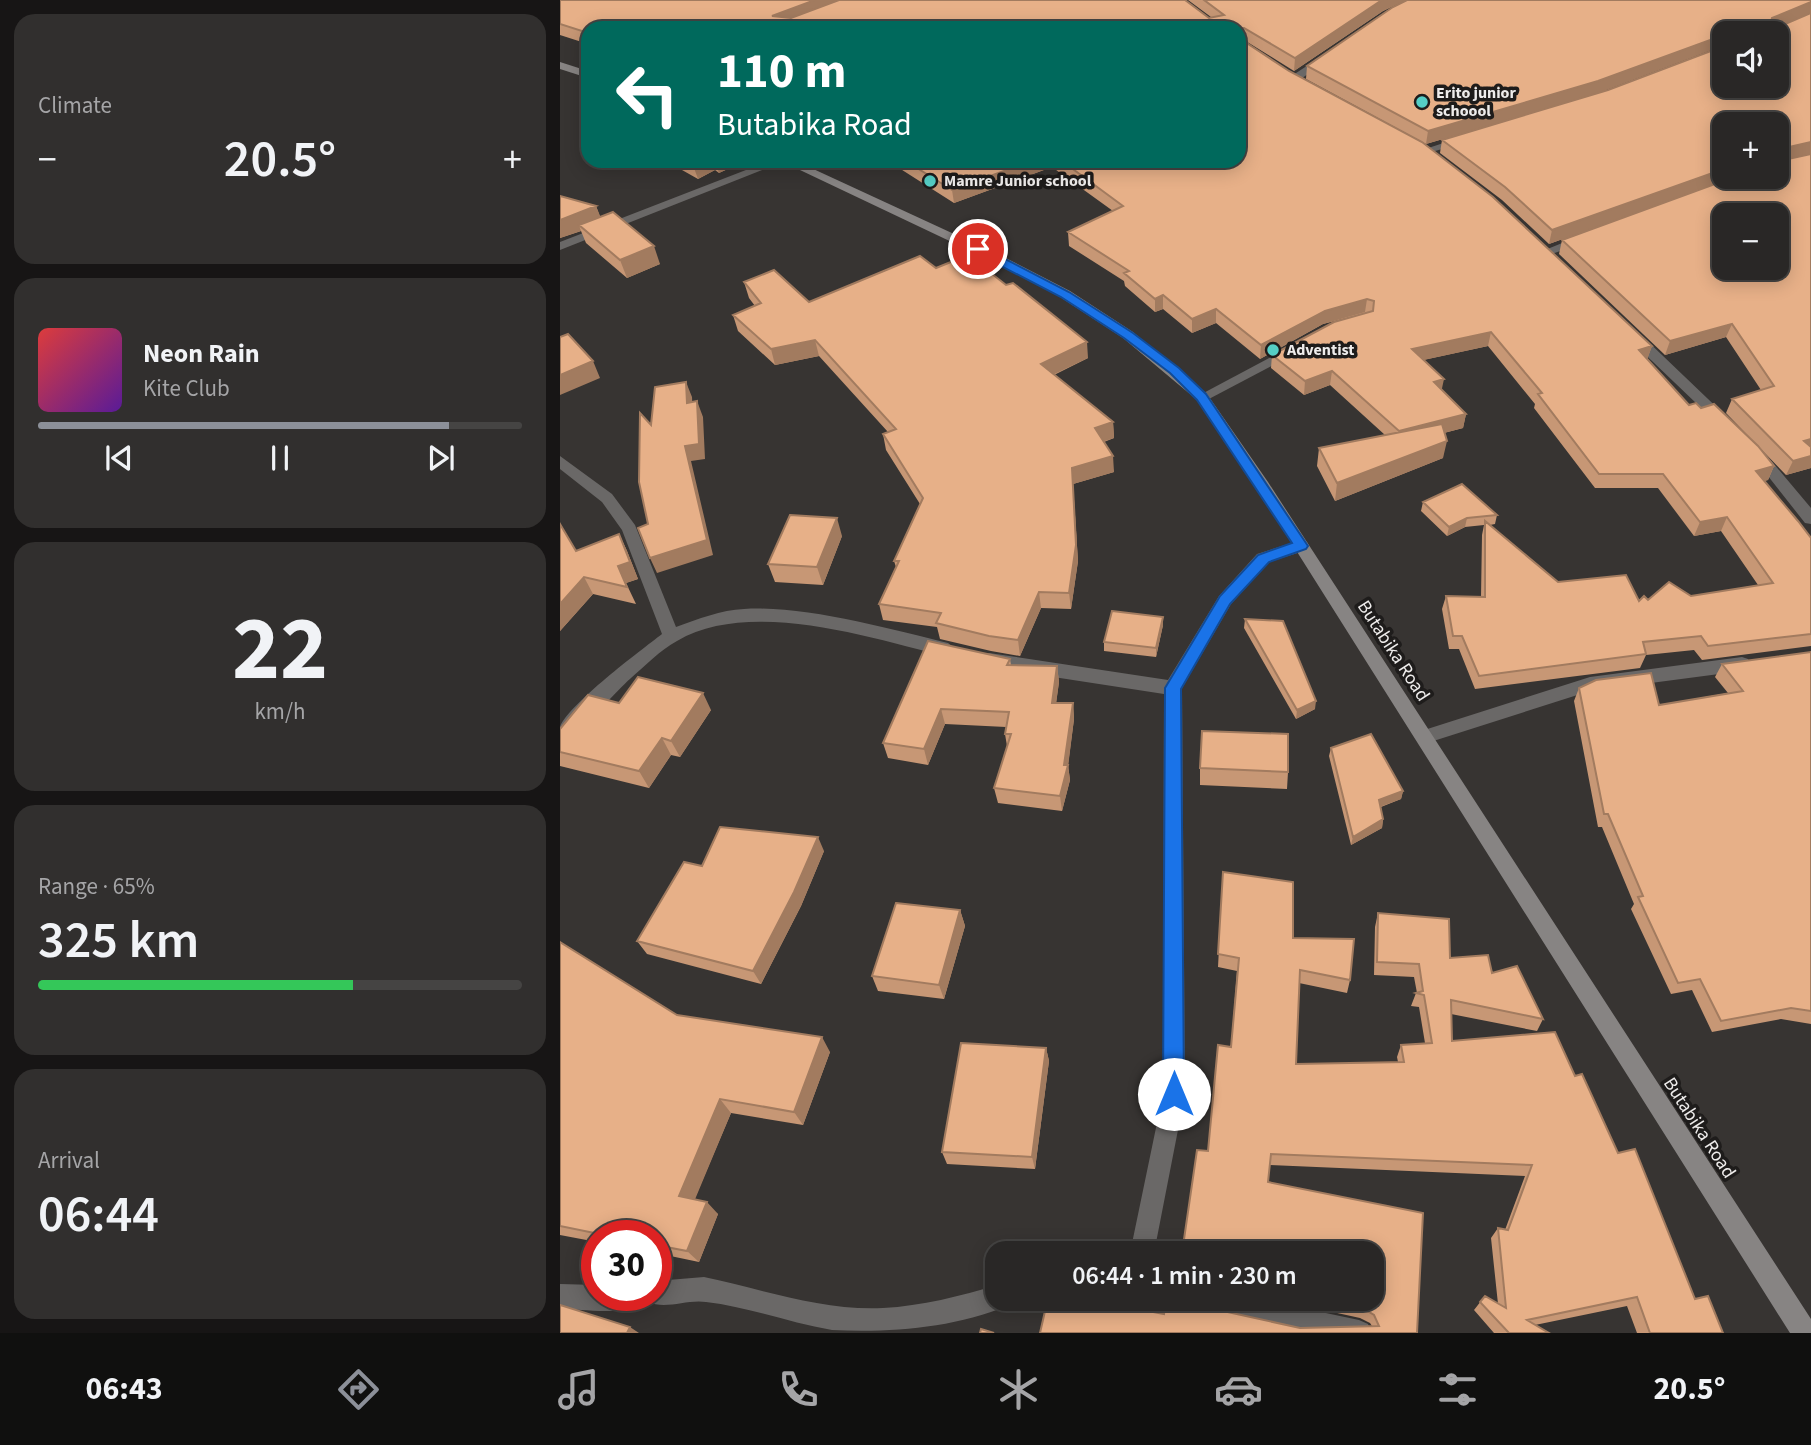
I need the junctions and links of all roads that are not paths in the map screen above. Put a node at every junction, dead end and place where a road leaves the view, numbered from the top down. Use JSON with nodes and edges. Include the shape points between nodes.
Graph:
{"nodes":[{"id":1,"x":1336,"y":50,"type":"edge"},
{"id":2,"x":560,"y":65,"type":"edge"},
{"id":3,"x":581,"y":72,"type":"edge"},
{"id":4,"x":1294,"y":79,"type":"edge"},
{"id":5,"x":1476,"y":135,"type":"edge"},
{"id":6,"x":1426,"y":153,"type":"edge"},
{"id":7,"x":761,"y":168,"type":"edge"},
{"id":8,"x":803,"y":168,"type":"edge"},
{"id":9,"x":1595,"y":234,"type":"edge"},
{"id":10,"x":560,"y":246,"type":"edge"},
{"id":11,"x":1546,"y":252,"type":"edge"},
{"id":12,"x":1624,"y":326,"type":"edge"},
{"id":13,"x":1304,"y":344,"type":"edge"},
{"id":14,"x":1202,"y":397,"type":"junction"},
{"id":15,"x":560,"y":461,"type":"edge"},
{"id":16,"x":1811,"y":519,"type":"edge"},
{"id":17,"x":1301,"y":546,"type":"junction"},
{"id":18,"x":671,"y":636,"type":"junction"},
{"id":19,"x":1756,"y":662,"type":"edge"},
{"id":20,"x":1173,"y":688,"type":"junction"},
{"id":21,"x":1424,"y":737,"type":"junction"},
{"id":22,"x":560,"y":742,"type":"edge"},
{"id":23,"x":1144,"y":1241,"type":"edge"},
{"id":24,"x":672,"y":1292,"type":"edge"},
{"id":25,"x":560,"y":1296,"type":"edge"},
{"id":26,"x":581,"y":1297,"type":"edge"},
{"id":27,"x":985,"y":1301,"type":"edge"},
{"id":28,"x":1253,"y":1311,"type":"edge"},
{"id":29,"x":1359,"y":1333,"type":"edge"},
{"id":30,"x":1805,"y":1333,"type":"edge"}],
"edges":[{"from":1,"to":4,"type":"street"},
{"from":2,"to":3,"type":"main road"},
{"from":5,"to":6,"type":"street"},
{"from":7,"to":10,"type":"street"},
{"from":8,"to":14,"type":"main road","name":"Butabika Road","via":[[1065,294],[1128,335]]},
{"from":9,"to":11,"type":"street"},
{"from":12,"to":16,"type":"street","via":[[1745,441]]},
{"from":13,"to":14,"type":"lane"},
{"from":14,"to":17,"type":"main road","name":"Butabika Road"},
{"from":15,"to":18,"type":"street","via":[[607,498],[629,529]]},
{"from":17,"to":20,"type":"street","via":[[1263,558],[1225,600]]},
{"from":17,"to":21,"type":"main road","name":"Butabika Road"},
{"from":18,"to":20,"type":"street","via":[[715,620],[771,615],[860,629],[991,660]]},
{"from":18,"to":22,"type":"street","via":[[597,699]]},
{"from":19,"to":21,"type":"street","via":[[1590,684]]},
{"from":20,"to":23,"type":"street","via":[[1174,1094]]},
{"from":21,"to":30,"type":"main road","name":"Butabika Road"},
{"from":24,"to":27,"type":"street","via":[[704,1289],[834,1318],[881,1321],[948,1312]]},
{"from":25,"to":26,"type":"street"},
{"from":28,"to":29,"type":"street"}]}
